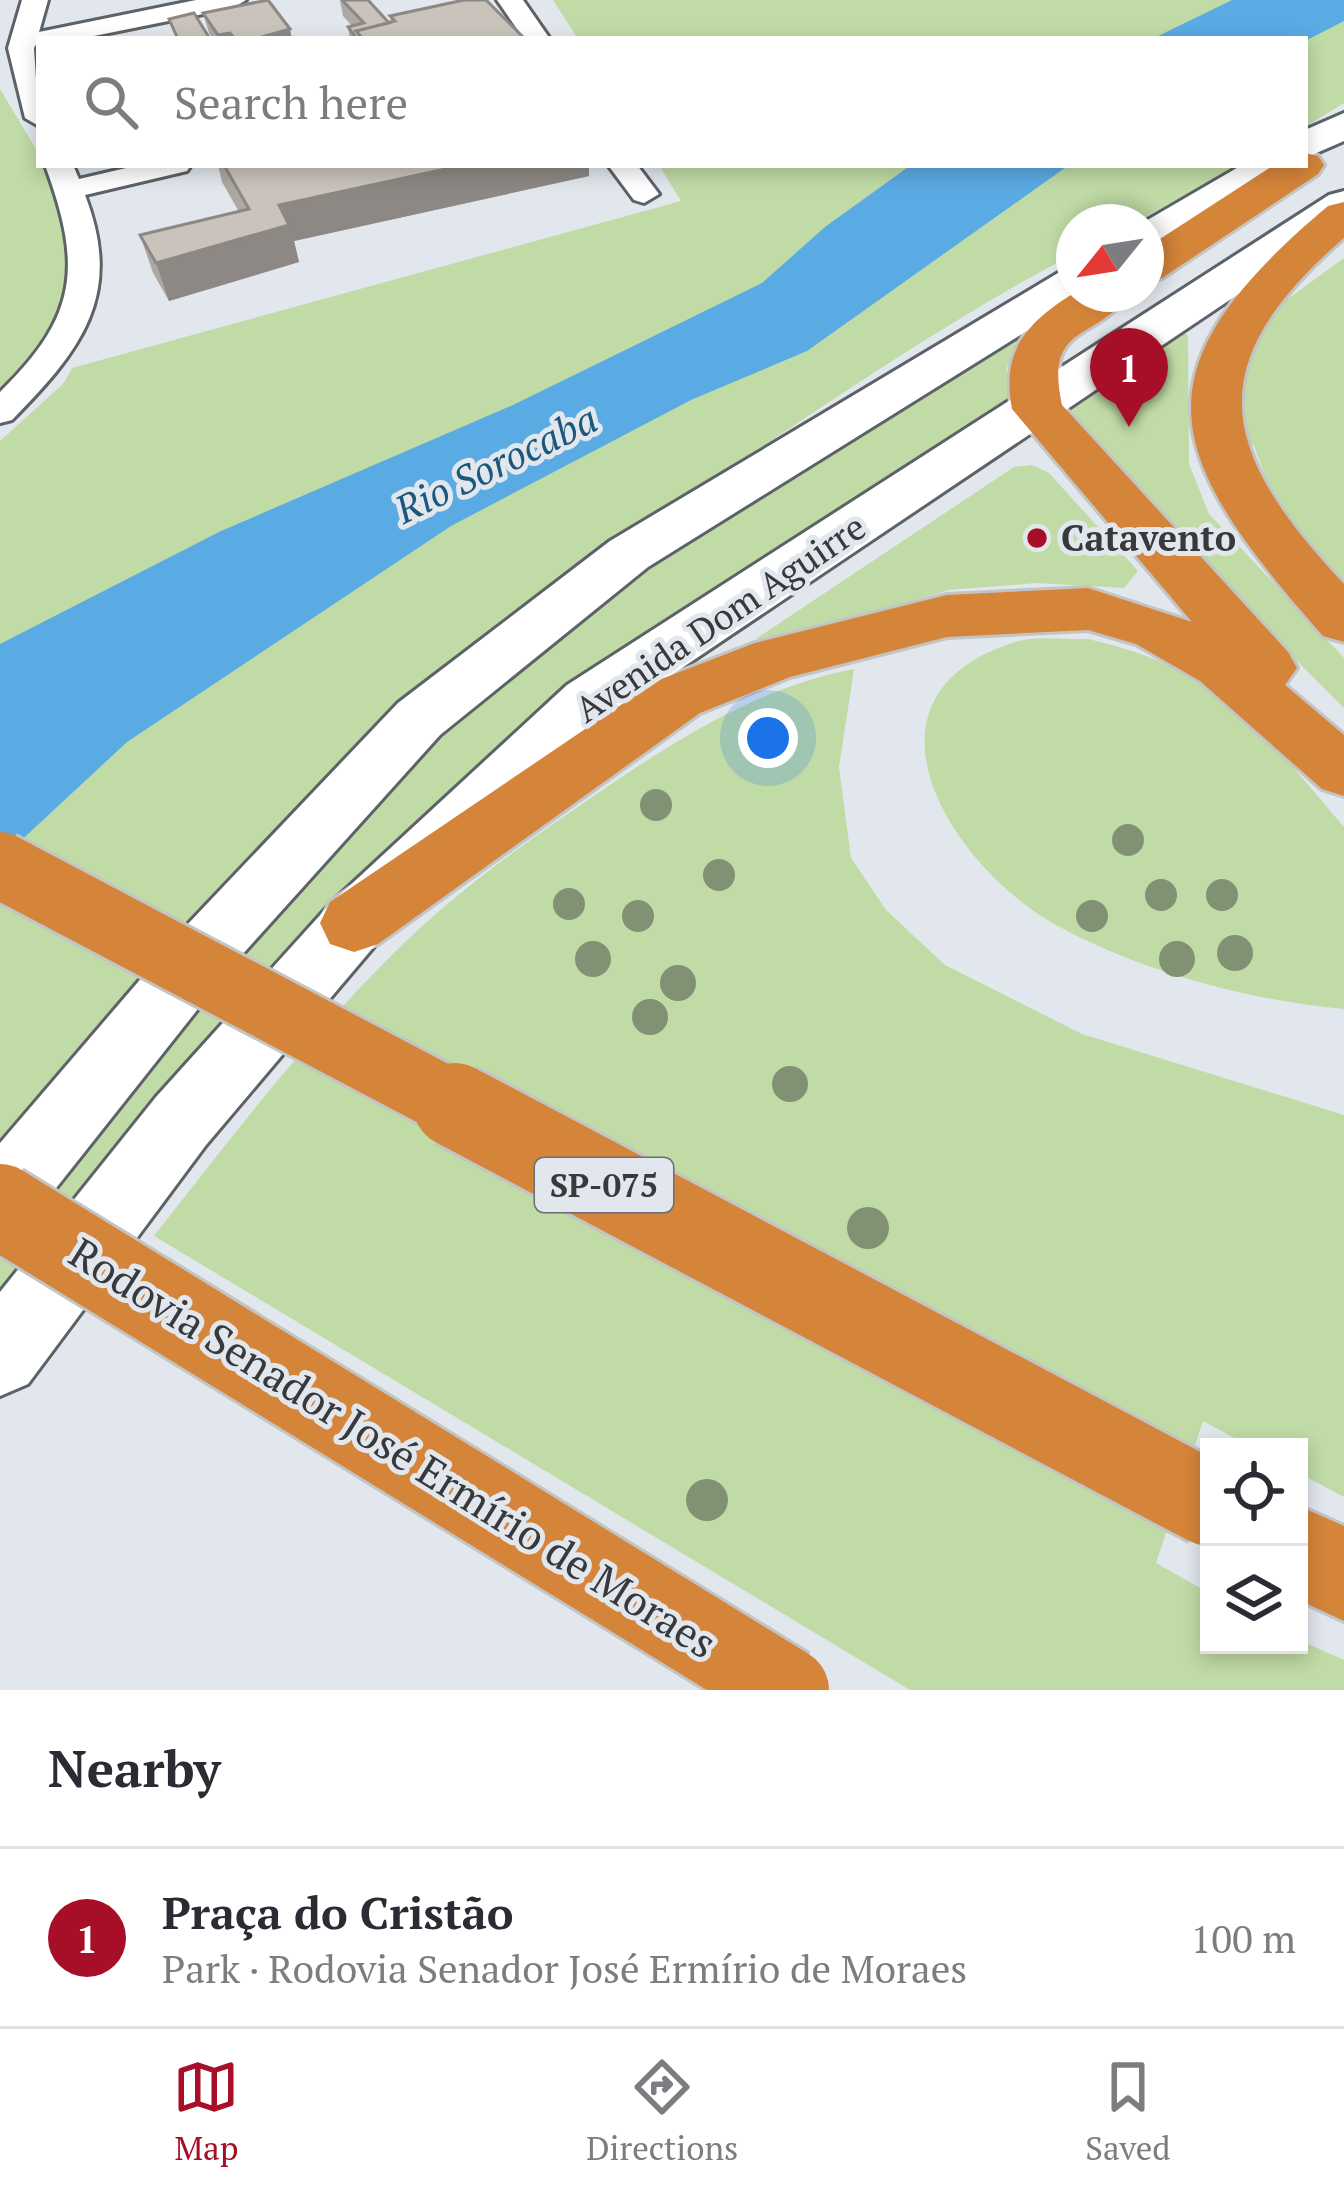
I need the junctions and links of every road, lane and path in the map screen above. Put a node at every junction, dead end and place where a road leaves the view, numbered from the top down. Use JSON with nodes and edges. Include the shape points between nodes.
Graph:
{"nodes":[{"id":1,"x":232,"y":0,"type":"edge"},
{"id":2,"x":510,"y":0,"type":"edge"},
{"id":3,"x":34,"y":2,"type":"edge"},
{"id":4,"x":68,"y":36,"type":"edge"},
{"id":5,"x":535,"y":36,"type":"edge"},
{"id":6,"x":18,"y":47,"type":"edge"},
{"id":7,"x":36,"y":108,"type":"edge"},
{"id":8,"x":1344,"y":128,"type":"edge"},
{"id":9,"x":1308,"y":145,"type":"edge"},
{"id":10,"x":1308,"y":161,"type":"edge"},
{"id":11,"x":149,"y":168,"type":"edge"},
{"id":12,"x":624,"y":168,"type":"edge"},
{"id":13,"x":1266,"y":168,"type":"edge"},
{"id":14,"x":1299,"y":168,"type":"edge"},
{"id":15,"x":64,"y":177,"type":"edge"},
{"id":16,"x":644,"y":194,"type":"dead end"},
{"id":17,"x":1344,"y":204,"type":"edge"},
{"id":18,"x":1344,"y":214,"type":"edge"},
{"id":19,"x":1164,"y":227,"type":"edge"},
{"id":20,"x":1164,"y":256,"type":"edge"},
{"id":21,"x":1056,"y":293,"type":"edge"},
{"id":22,"x":1080,"y":312,"type":"edge"},
{"id":23,"x":1037,"y":409,"type":"junction"},
{"id":24,"x":0,"y":412,"type":"edge"},
{"id":25,"x":1344,"y":621,"type":"edge"},
{"id":26,"x":1344,"y":757,"type":"edge"},
{"id":27,"x":1344,"y":771,"type":"edge"},
{"id":28,"x":0,"y":866,"type":"edge"},
{"id":29,"x":354,"y":923,"type":"junction"},
{"id":30,"x":0,"y":1203,"type":"edge"},
{"id":31,"x":0,"y":1356,"type":"edge"},
{"id":32,"x":1200,"y":1499,"type":"edge"},
{"id":33,"x":1308,"y":1556,"type":"edge"},
{"id":34,"x":1344,"y":1575,"type":"edge"},
{"id":35,"x":787,"y":1690,"type":"edge"}],
"edges":[{"from":1,"to":4,"type":"street"},
{"from":2,"to":5,"type":"street"},
{"from":3,"to":6,"type":"street"},
{"from":6,"to":7,"type":"street"},
{"from":8,"to":9,"type":"main road"},
{"from":8,"to":10,"type":"highway"},
{"from":11,"to":15,"type":"street"},
{"from":12,"to":16,"type":"street"},
{"from":13,"to":19,"type":"main road"},
{"from":14,"to":20,"type":"highway"},
{"from":15,"to":24,"type":"street","via":[[83,231],[81,315]]},
{"from":17,"to":23,"type":"main road","name":"Avenida Dom Aguirre"},
{"from":18,"to":25,"type":"highway","via":[[1244,314],[1222,354],[1214,410],[1250,514]]},
{"from":21,"to":30,"type":"main road","via":[[629,554],[419,719],[209,946]]},
{"from":22,"to":23,"type":"highway","via":[[1039,341],[1028,363]]},
{"from":23,"to":26,"type":"highway"},
{"from":23,"to":29,"type":"main road","name":"Avenida Dom Aguirre","via":[[588,701]]},
{"from":27,"to":29,"type":"highway","via":[[1221,665],[1156,628],[1088,609],[946,616],[776,659],[678,698]]},
{"from":28,"to":32,"type":"highway","number":"SP-075","bridge":true},
{"from":29,"to":31,"type":"main road","name":"Avenida Dom Aguirre","via":[[181,1121]]},
{"from":30,"to":35,"type":"highway","name":"Rodovia Senador José Ermírio de Moraes","bridge":true},
{"from":33,"to":34,"type":"highway"}]}
